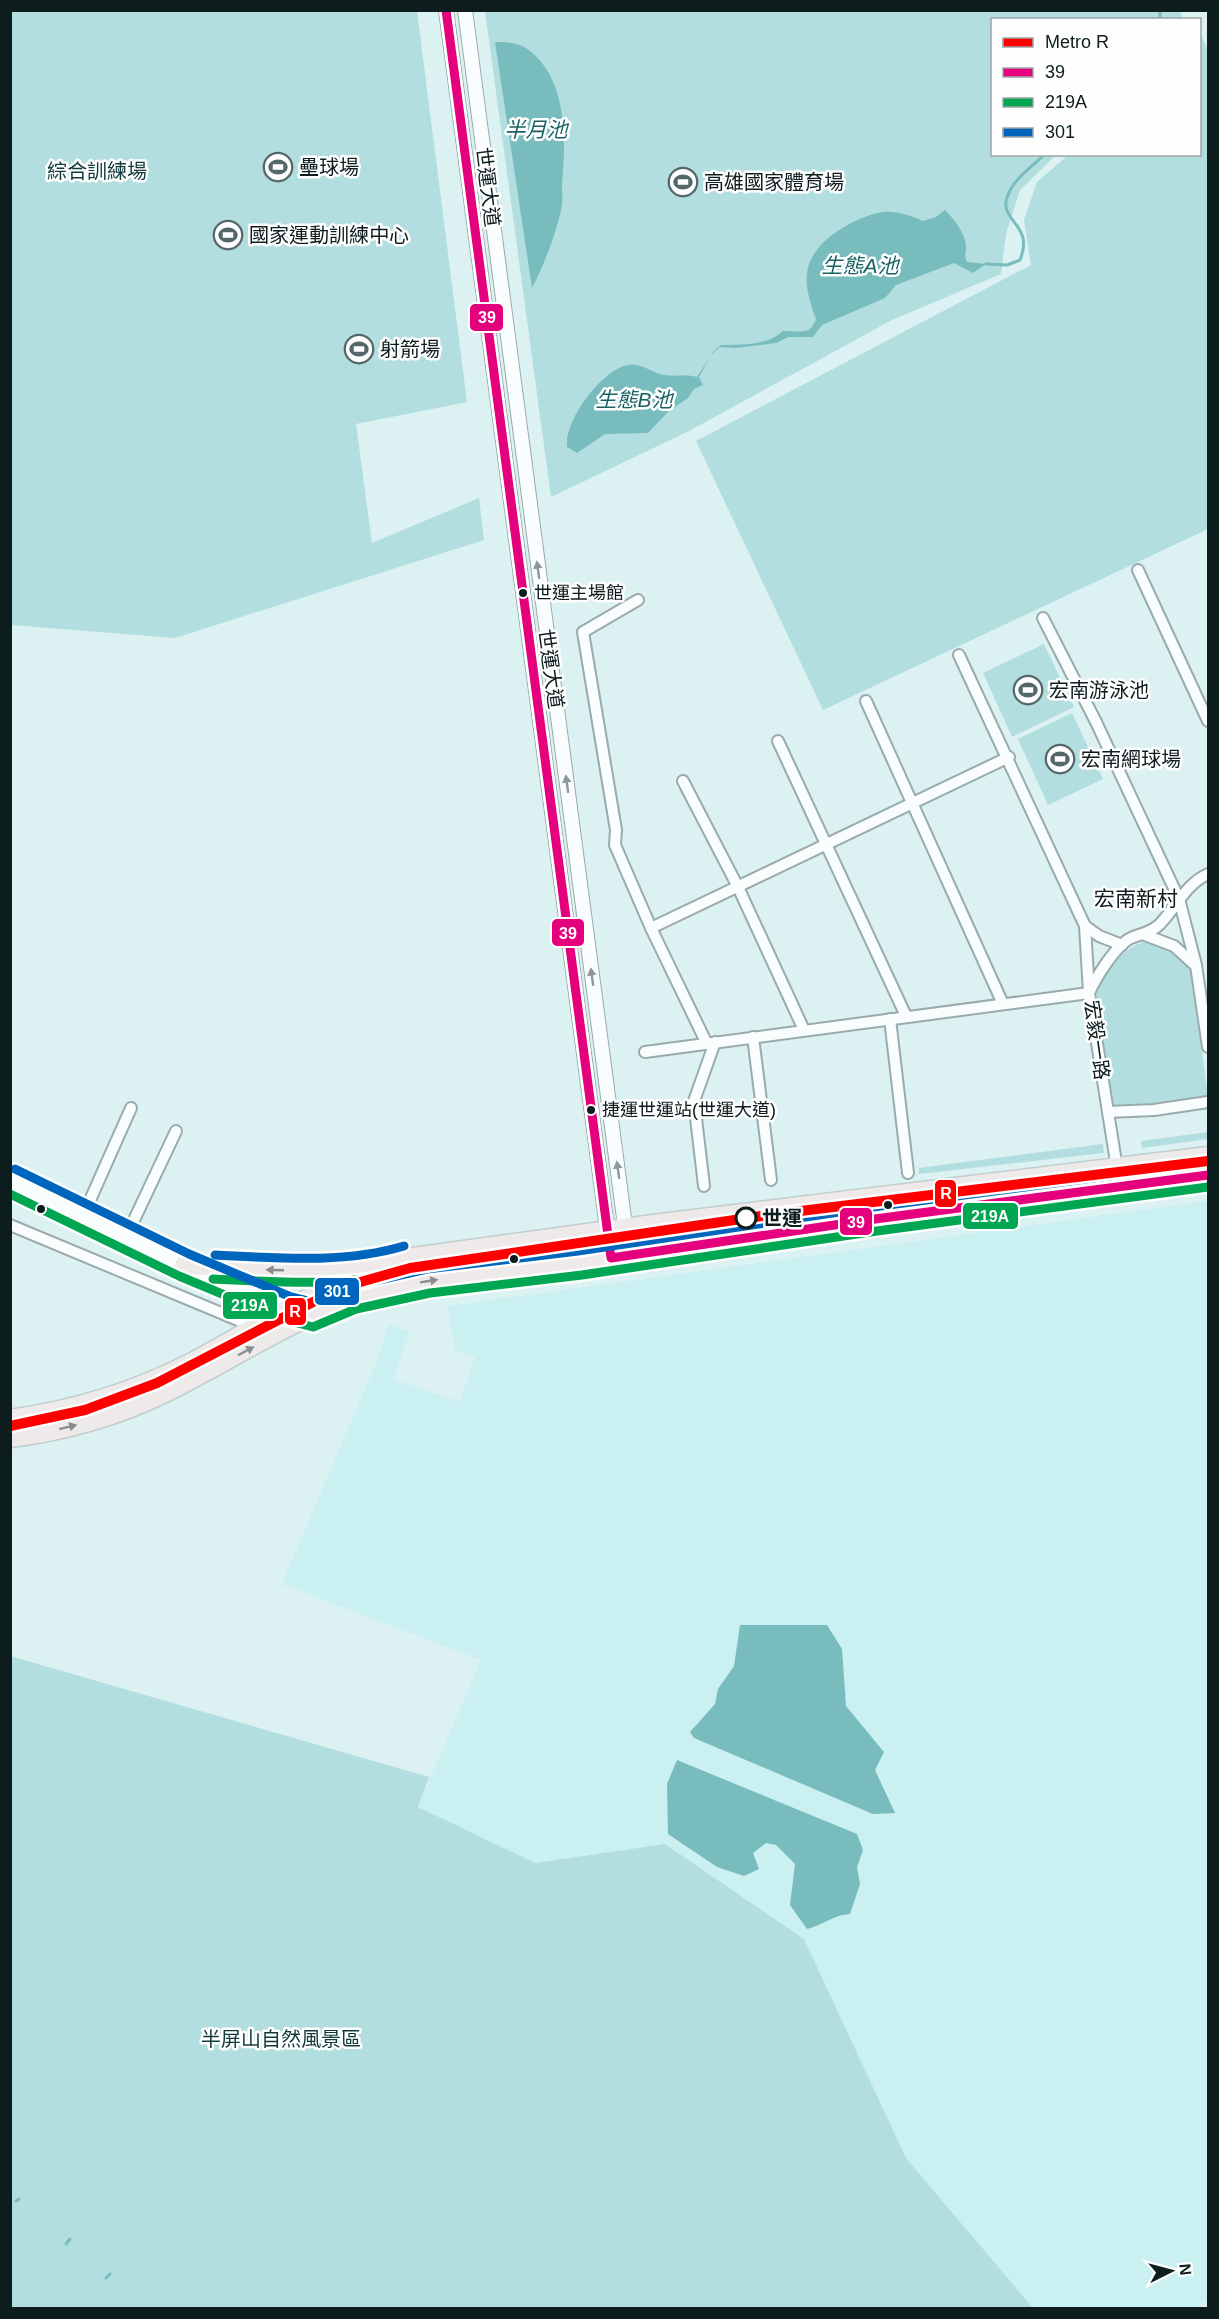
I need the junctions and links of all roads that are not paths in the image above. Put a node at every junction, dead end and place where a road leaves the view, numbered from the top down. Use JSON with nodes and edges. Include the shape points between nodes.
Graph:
{"nodes":[{"id":1,"x":446,"y":10,"type":"edge"},
{"id":2,"x":465,"y":10,"type":"edge"},
{"id":3,"x":1138,"y":570,"type":"dead end"},
{"id":4,"x":638,"y":600,"type":"dead end"},
{"id":5,"x":1043,"y":618,"type":"dead end"},
{"id":6,"x":960,"y":655,"type":"dead end"},
{"id":7,"x":866,"y":701,"type":"dead end"},
{"id":8,"x":1209,"y":721,"type":"edge"},
{"id":9,"x":778,"y":741,"type":"dead end"},
{"id":10,"x":1009,"y":757,"type":"junction"},
{"id":11,"x":683,"y":781,"type":"dead end"},
{"id":12,"x":912,"y":804,"type":"junction"},
{"id":13,"x":826,"y":844,"type":"junction"},
{"id":14,"x":1209,"y":874,"type":"edge"},
{"id":15,"x":738,"y":887,"type":"junction"},
{"id":16,"x":1179,"y":899,"type":"junction"},
{"id":17,"x":1085,"y":926,"type":"junction"},
{"id":18,"x":651,"y":928,"type":"junction"},
{"id":19,"x":1145,"y":935,"type":"junction"},
{"id":20,"x":1122,"y":945,"type":"junction"},
{"id":21,"x":1196,"y":965,"type":"junction"},
{"id":22,"x":1089,"y":993,"type":"junction"},
{"id":23,"x":1205,"y":993,"type":"edge"},
{"id":24,"x":1003,"y":1004,"type":"junction"},
{"id":25,"x":906,"y":1016,"type":"junction"},
{"id":26,"x":890,"y":1018,"type":"junction"},
{"id":27,"x":804,"y":1030,"type":"junction"},
{"id":28,"x":753,"y":1037,"type":"junction"},
{"id":29,"x":711,"y":1043,"type":"junction"},
{"id":30,"x":1209,"y":1047,"type":"edge"},
{"id":31,"x":645,"y":1052,"type":"dead end"},
{"id":32,"x":1209,"y":1102,"type":"edge"},
{"id":33,"x":131,"y":1108,"type":"dead end"},
{"id":34,"x":1108,"y":1112,"type":"junction"},
{"id":35,"x":176,"y":1131,"type":"dead end"},
{"id":36,"x":1209,"y":1156,"type":"edge"},
{"id":37,"x":1117,"y":1168,"type":"junction"},
{"id":38,"x":909,"y":1173,"type":"dead end"},
{"id":39,"x":1209,"y":1175,"type":"edge"},
{"id":40,"x":10,"y":1180,"type":"edge"},
{"id":41,"x":771,"y":1180,"type":"dead end"},
{"id":42,"x":704,"y":1186,"type":"dead end"},
{"id":43,"x":1120,"y":1187,"type":"junction"},
{"id":44,"x":83,"y":1216,"type":"junction"},
{"id":45,"x":10,"y":1225,"type":"edge"},
{"id":46,"x":626,"y":1228,"type":"junction"},
{"id":47,"x":607,"y":1231,"type":"junction"},
{"id":48,"x":126,"y":1237,"type":"junction"},
{"id":49,"x":620,"y":1257,"type":"junction"},
{"id":50,"x":184,"y":1265,"type":"junction"},
{"id":51,"x":376,"y":1268,"type":"junction"},
{"id":52,"x":287,"y":1308,"type":"junction"},
{"id":53,"x":313,"y":1315,"type":"junction"},
{"id":54,"x":254,"y":1327,"type":"junction"},
{"id":55,"x":274,"y":1336,"type":"junction"},
{"id":56,"x":10,"y":1419,"type":"edge"},
{"id":57,"x":10,"y":1438,"type":"edge"}],
"edges":[{"from":1,"to":47,"type":"street","name":"世運大道"},
{"from":46,"to":2,"type":"street","name":"世運大道","one_way":true},
{"from":3,"to":8,"type":"street"},
{"from":4,"to":18,"type":"street","via":[[583,632],[616,830],[615,845]]},
{"from":5,"to":16,"type":"street"},
{"from":6,"to":10,"type":"street"},
{"from":7,"to":12,"type":"street"},
{"from":9,"to":13,"type":"street"},
{"from":10,"to":12,"type":"street"},
{"from":10,"to":17,"type":"street"},
{"from":11,"to":15,"type":"street"},
{"from":12,"to":13,"type":"street"},
{"from":12,"to":24,"type":"street"},
{"from":13,"to":15,"type":"street"},
{"from":13,"to":25,"type":"street"},
{"from":14,"to":16,"type":"street","name":"宏毅一路"},
{"from":15,"to":18,"type":"street"},
{"from":15,"to":27,"type":"street"},
{"from":16,"to":19,"type":"street","name":"宏毅一路","via":[[1160,925]]},
{"from":16,"to":21,"type":"street"},
{"from":17,"to":20,"type":"street"},
{"from":17,"to":22,"type":"street"},
{"from":18,"to":29,"type":"street"},
{"from":19,"to":20,"type":"street","name":"宏毅一路","via":[[1130,938]]},
{"from":19,"to":21,"type":"street","via":[[1174,946]]},
{"from":20,"to":22,"type":"street","name":"宏毅一路","via":[[1096,976]]},
{"from":21,"to":23,"type":"street"},
{"from":22,"to":24,"type":"street"},
{"from":22,"to":34,"type":"street","name":"宏毅一路"},
{"from":23,"to":30,"type":"street"},
{"from":24,"to":25,"type":"street"},
{"from":25,"to":26,"type":"street"},
{"from":26,"to":27,"type":"street"},
{"from":26,"to":38,"type":"street"},
{"from":27,"to":28,"type":"street"},
{"from":28,"to":29,"type":"street"},
{"from":28,"to":41,"type":"street"},
{"from":29,"to":31,"type":"street"},
{"from":29,"to":42,"type":"street","via":[[694,1101]]},
{"from":32,"to":34,"type":"street"},
{"from":33,"to":44,"type":"street"},
{"from":34,"to":37,"type":"street","name":"宏毅一路"},
{"from":35,"to":48,"type":"street"},
{"from":36,"to":37,"type":"main road"},
{"from":37,"to":43,"type":"street","name":"宏毅一路"},
{"from":37,"to":46,"type":"main road"},
{"from":39,"to":43,"type":"main road"},
{"from":40,"to":44,"type":"street"},
{"from":43,"to":49,"type":"main road"},
{"from":44,"to":48,"type":"street"},
{"from":45,"to":54,"type":"street"},
{"from":46,"to":47,"type":"main road"},
{"from":46,"to":49,"type":"street","name":"世運大道"},
{"from":47,"to":49,"type":"street","name":"世運大道"},
{"from":47,"to":51,"type":"main road","via":[[413,1257]]},
{"from":48,"to":50,"type":"street"},
{"from":53,"to":49,"type":"main road","one_way":true,"via":[[352,1298],[428,1281]]},
{"from":51,"to":50,"type":"main road","one_way":true,"via":[[279,1270]]},
{"from":50,"to":52,"type":"street"},
{"from":51,"to":52,"type":"main road"},
{"from":52,"to":53,"type":"street"},
{"from":52,"to":54,"type":"main road"},
{"from":53,"to":55,"type":"main road"},
{"from":54,"to":55,"type":"street"},
{"from":54,"to":56,"type":"main road","via":[[153,1380],[87,1403]]},
{"from":57,"to":55,"type":"main road","one_way":true,"via":[[96,1420],[162,1395]]}]}
